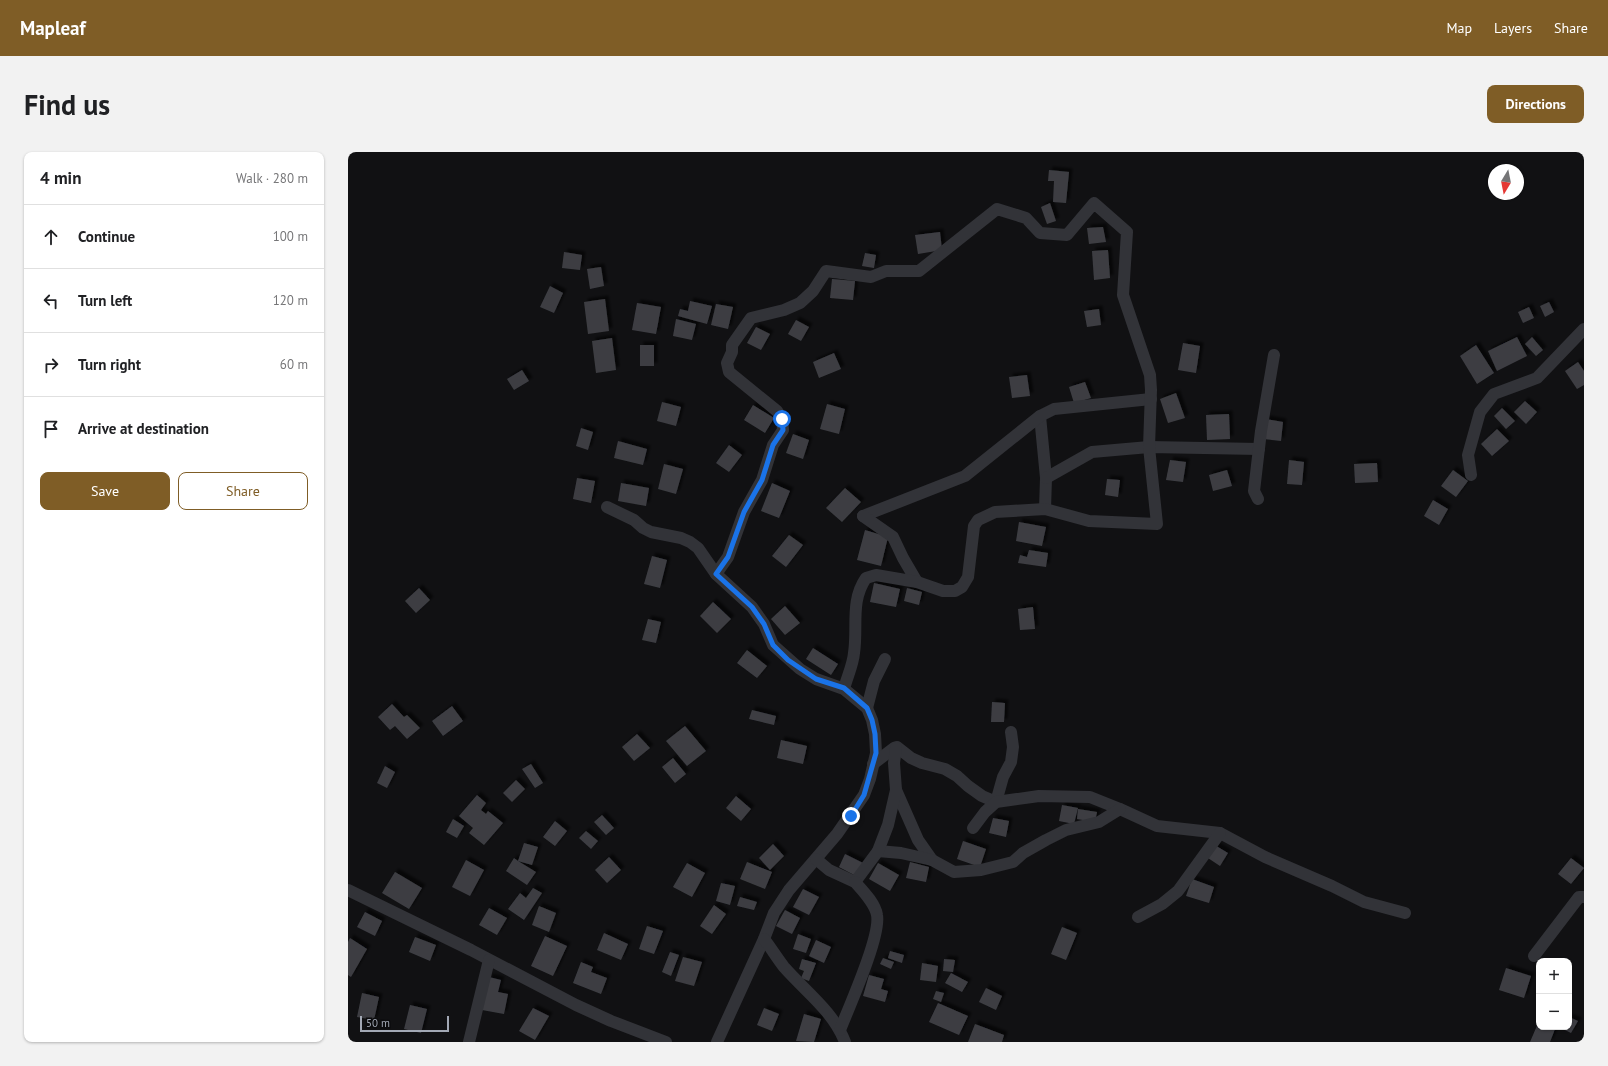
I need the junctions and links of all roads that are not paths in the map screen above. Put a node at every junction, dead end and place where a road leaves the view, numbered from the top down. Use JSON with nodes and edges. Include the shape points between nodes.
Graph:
{"nodes":[{"id":1,"x":1584,"y":330,"type":"edge"},
{"id":2,"x":1274,"y":355,"type":"dead end"},
{"id":3,"x":1151,"y":399,"type":"junction"},
{"id":4,"x":1040,"y":416,"type":"junction"},
{"id":5,"x":1149,"y":447,"type":"junction"},
{"id":6,"x":1259,"y":449,"type":"junction"},
{"id":7,"x":1471,"y":475,"type":"dead end"},
{"id":8,"x":1046,"y":478,"type":"junction"},
{"id":9,"x":1258,"y":499,"type":"dead end"},
{"id":10,"x":607,"y":507,"type":"dead end"},
{"id":11,"x":1045,"y":509,"type":"junction"},
{"id":12,"x":716,"y":574,"type":"junction"},
{"id":13,"x":917,"y":582,"type":"junction"},
{"id":14,"x":885,"y":659,"type":"dead end"},
{"id":15,"x":844,"y":688,"type":"junction"},
{"id":16,"x":867,"y":708,"type":"junction"},
{"id":17,"x":1011,"y":732,"type":"dead end"},
{"id":18,"x":896,"y":748,"type":"junction"},
{"id":19,"x":873,"y":764,"type":"junction"},
{"id":20,"x":896,"y":790,"type":"junction"},
{"id":21,"x":996,"y":802,"type":"junction"},
{"id":22,"x":1120,"y":809,"type":"junction"},
{"id":23,"x":973,"y":828,"type":"dead end"},
{"id":24,"x":1220,"y":833,"type":"junction"},
{"id":25,"x":878,"y":851,"type":"junction"},
{"id":26,"x":816,"y":859,"type":"junction"},
{"id":27,"x":932,"y":860,"type":"junction"},
{"id":28,"x":855,"y":882,"type":"junction"},
{"id":29,"x":348,"y":890,"type":"edge"},
{"id":30,"x":1584,"y":897,"type":"edge"},
{"id":31,"x":1404,"y":913,"type":"dead end"},
{"id":32,"x":1138,"y":917,"type":"dead end"},
{"id":33,"x":764,"y":939,"type":"junction"},
{"id":34,"x":1534,"y":956,"type":"dead end"},
{"id":35,"x":489,"y":960,"type":"junction"},
{"id":36,"x":840,"y":1030,"type":"junction"},
{"id":37,"x":469,"y":1042,"type":"edge"},
{"id":38,"x":666,"y":1042,"type":"edge"},
{"id":39,"x":717,"y":1042,"type":"edge"},
{"id":40,"x":844,"y":1042,"type":"edge"}],
"edges":[{"from":1,"to":7,"type":"street","via":[[1537,378],[1494,394],[1480,412],[1468,455]]},
{"from":2,"to":6,"type":"street"},
{"from":3,"to":4,"type":"street","via":[[1054,409]]},
{"from":3,"to":5,"type":"street"},
{"from":3,"to":12,"type":"street","via":[[1150,375],[1123,295],[1127,232],[1094,202],[1067,235],[1040,233],[1026,218],[997,208],[919,271],[886,271],[871,277],[826,271],[813,291],[800,303],[784,310],[751,318],[732,345],[727,363],[729,372],[777,411],[782,419],[783,430],[773,445],[762,480],[744,512],[728,557]]},
{"from":4,"to":8,"type":"street"},
{"from":4,"to":13,"type":"street","via":[[965,476],[863,516],[893,537]]},
{"from":5,"to":6,"type":"street"},
{"from":5,"to":8,"type":"street","via":[[1092,452]]},
{"from":5,"to":11,"type":"street","via":[[1157,524],[1089,521]]},
{"from":6,"to":9,"type":"street","via":[[1254,491]]},
{"from":8,"to":11,"type":"street"},
{"from":10,"to":12,"type":"street","via":[[634,520],[651,532],[690,542],[698,548]]},
{"from":11,"to":13,"type":"street","via":[[995,512],[978,520],[974,526],[968,577],[962,587],[955,591],[943,591]]},
{"from":12,"to":15,"type":"street","via":[[752,607],[764,624],[773,645],[788,660],[816,679]]},
{"from":13,"to":15,"type":"street","via":[[876,575],[866,578],[857,599],[854,653]]},
{"from":14,"to":16,"type":"street","via":[[874,681]]},
{"from":15,"to":16,"type":"street"},
{"from":16,"to":19,"type":"street","via":[[875,734],[876,753]]},
{"from":17,"to":21,"type":"street","via":[[1012,762],[1003,777]]},
{"from":18,"to":19,"type":"street"},
{"from":18,"to":20,"type":"street"},
{"from":18,"to":21,"type":"street","via":[[922,763],[945,769],[982,796]]},
{"from":19,"to":26,"type":"street","via":[[864,795]]},
{"from":20,"to":25,"type":"street","via":[[888,825]]},
{"from":20,"to":27,"type":"street","via":[[918,840]]},
{"from":21,"to":22,"type":"street","via":[[1039,796],[1090,797]]},
{"from":21,"to":23,"type":"street"},
{"from":22,"to":24,"type":"street","via":[[1157,826]]},
{"from":22,"to":27,"type":"street","via":[[1099,822],[1066,830],[1023,853],[1013,862],[981,870],[954,872]]},
{"from":24,"to":31,"type":"street","via":[[1265,857],[1364,902]]},
{"from":24,"to":32,"type":"street","via":[[1178,891],[1162,904]]},
{"from":25,"to":27,"type":"street"},
{"from":25,"to":28,"type":"street"},
{"from":26,"to":28,"type":"street","via":[[829,870]]},
{"from":26,"to":33,"type":"street","via":[[789,890],[774,913]]},
{"from":28,"to":36,"type":"street","via":[[870,900],[877,914],[877,928]]},
{"from":29,"to":35,"type":"street"},
{"from":30,"to":34,"type":"street","via":[[1578,897]]},
{"from":33,"to":36,"type":"street"},
{"from":33,"to":39,"type":"street"},
{"from":35,"to":37,"type":"street"},
{"from":35,"to":38,"type":"street","via":[[576,1005]]},
{"from":36,"to":40,"type":"street"}]}
